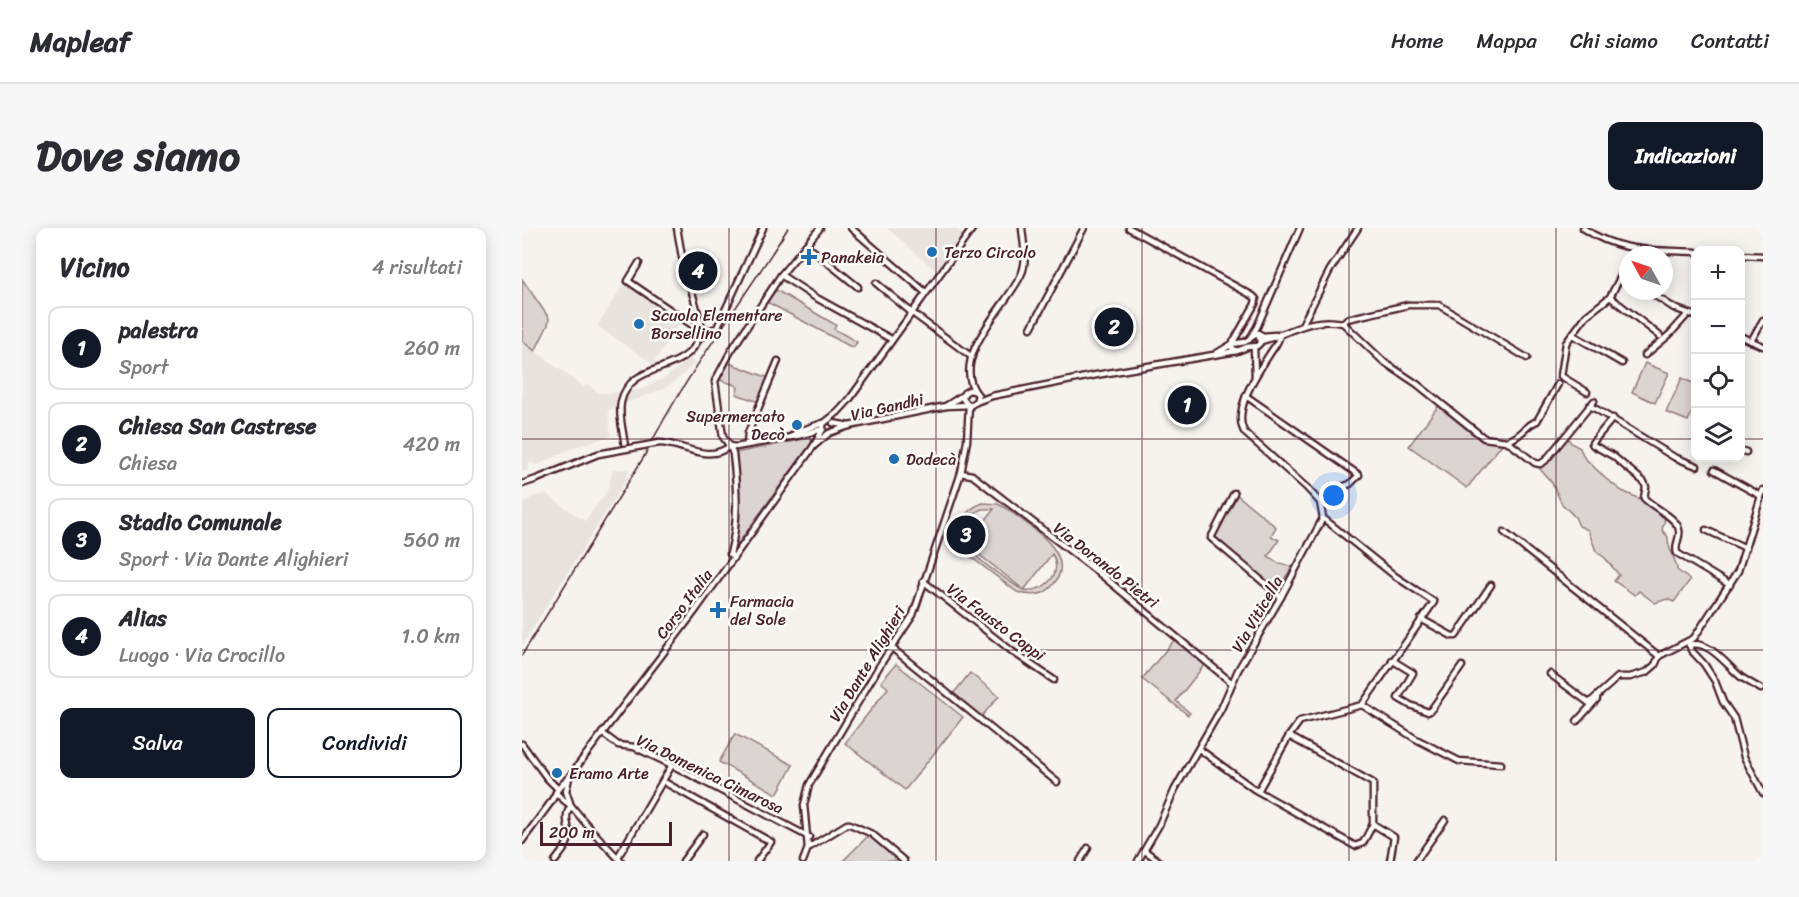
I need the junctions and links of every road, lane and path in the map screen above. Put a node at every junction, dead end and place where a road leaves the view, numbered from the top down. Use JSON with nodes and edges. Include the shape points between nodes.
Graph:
{"nodes":[{"id":1,"x":677,"y":228,"type":"edge"},
{"id":2,"x":763,"y":228,"type":"edge"},
{"id":3,"x":820,"y":228,"type":"edge"},
{"id":4,"x":851,"y":228,"type":"edge"},
{"id":5,"x":973,"y":228,"type":"edge"},
{"id":6,"x":1022,"y":228,"type":"edge"},
{"id":7,"x":1084,"y":228,"type":"edge"},
{"id":8,"x":1129,"y":228,"type":"edge"},
{"id":9,"x":1300,"y":228,"type":"edge"},
{"id":10,"x":1358,"y":228,"type":"edge"},
{"id":11,"x":1583,"y":228,"type":"edge"},
{"id":12,"x":807,"y":245,"type":"junction"},
{"id":13,"x":1619,"y":247,"type":"edge"},
{"id":14,"x":1673,"y":252,"type":"edge"},
{"id":15,"x":1691,"y":252,"type":"edge"},
{"id":16,"x":1745,"y":255,"type":"edge"},
{"id":17,"x":1763,"y":256,"type":"edge"},
{"id":18,"x":639,"y":264,"type":"dead end"},
{"id":19,"x":781,"y":275,"type":"junction"},
{"id":20,"x":1619,"y":280,"type":"edge"},
{"id":21,"x":876,"y":283,"type":"dead end"},
{"id":22,"x":858,"y":287,"type":"dead end"},
{"id":23,"x":925,"y":292,"type":"junction"},
{"id":24,"x":1610,"y":297,"type":"junction"},
{"id":25,"x":1662,"y":300,"type":"edge"},
{"id":26,"x":911,"y":312,"type":"junction"},
{"id":27,"x":1688,"y":314,"type":"junction"},
{"id":28,"x":1691,"y":315,"type":"edge"},
{"id":29,"x":1763,"y":320,"type":"edge"},
{"id":30,"x":1343,"y":323,"type":"junction"},
{"id":31,"x":1302,"y":325,"type":"junction"},
{"id":32,"x":1257,"y":327,"type":"junction"},
{"id":33,"x":1031,"y":328,"type":"dead end"},
{"id":34,"x":702,"y":329,"type":"junction"},
{"id":35,"x":1240,"y":333,"type":"junction"},
{"id":36,"x":1259,"y":335,"type":"junction"},
{"id":37,"x":1278,"y":335,"type":"junction"},
{"id":38,"x":1573,"y":335,"type":"junction"},
{"id":39,"x":1660,"y":336,"type":"dead end"},
{"id":40,"x":1745,"y":338,"type":"edge"},
{"id":41,"x":891,"y":339,"type":"junction"},
{"id":42,"x":1247,"y":341,"type":"junction"},
{"id":43,"x":1261,"y":341,"type":"junction"},
{"id":44,"x":1751,"y":341,"type":"junction"},
{"id":45,"x":1232,"y":344,"type":"junction"},
{"id":46,"x":1763,"y":346,"type":"edge"},
{"id":47,"x":1254,"y":347,"type":"junction"},
{"id":48,"x":1237,"y":351,"type":"junction"},
{"id":49,"x":1217,"y":353,"type":"junction"},
{"id":50,"x":1645,"y":356,"type":"dead end"},
{"id":51,"x":972,"y":357,"type":"junction"},
{"id":52,"x":1527,"y":358,"type":"dead end"},
{"id":53,"x":778,"y":361,"type":"dead end"},
{"id":54,"x":1255,"y":362,"type":"junction"},
{"id":55,"x":1622,"y":363,"type":"dead end"},
{"id":56,"x":1262,"y":365,"type":"junction"},
{"id":57,"x":970,"y":380,"type":"junction"},
{"id":58,"x":1254,"y":380,"type":"junction"},
{"id":59,"x":1557,"y":384,"type":"dead end"},
{"id":60,"x":975,"y":392,"type":"junction"},
{"id":61,"x":1587,"y":392,"type":"dead end"},
{"id":62,"x":964,"y":393,"type":"junction"},
{"id":63,"x":992,"y":396,"type":"junction"},
{"id":64,"x":1246,"y":396,"type":"junction"},
{"id":65,"x":1594,"y":401,"type":"dead end"},
{"id":66,"x":976,"y":402,"type":"junction"},
{"id":67,"x":946,"y":405,"type":"junction"},
{"id":68,"x":968,"y":405,"type":"junction"},
{"id":69,"x":1589,"y":406,"type":"junction"},
{"id":70,"x":1612,"y":418,"type":"junction"},
{"id":71,"x":825,"y":422,"type":"junction"},
{"id":72,"x":833,"y":423,"type":"junction"},
{"id":73,"x":849,"y":426,"type":"junction"},
{"id":74,"x":823,"y":429,"type":"junction"},
{"id":75,"x":831,"y":432,"type":"junction"},
{"id":76,"x":807,"y":434,"type":"junction"},
{"id":77,"x":792,"y":436,"type":"junction"},
{"id":78,"x":1507,"y":441,"type":"junction"},
{"id":79,"x":747,"y":444,"type":"junction"},
{"id":80,"x":815,"y":444,"type":"junction"},
{"id":81,"x":730,"y":446,"type":"junction"},
{"id":82,"x":625,"y":448,"type":"junction"},
{"id":83,"x":1697,"y":466,"type":"dead end"},
{"id":84,"x":1714,"y":470,"type":"dead end"},
{"id":85,"x":961,"y":473,"type":"junction"},
{"id":86,"x":522,"y":484,"type":"edge"},
{"id":87,"x":1763,"y":490,"type":"edge"},
{"id":88,"x":1234,"y":493,"type":"dead end"},
{"id":89,"x":1761,"y":496,"type":"junction"},
{"id":90,"x":1320,"y":502,"type":"junction"},
{"id":91,"x":1323,"y":518,"type":"junction"},
{"id":92,"x":1706,"y":530,"type":"dead end"},
{"id":93,"x":1504,"y":532,"type":"dead end"},
{"id":94,"x":1746,"y":548,"type":"junction"},
{"id":95,"x":734,"y":557,"type":"junction"},
{"id":96,"x":923,"y":581,"type":"junction"},
{"id":97,"x":1491,"y":585,"type":"dead end"},
{"id":98,"x":1730,"y":585,"type":"junction"},
{"id":99,"x":1281,"y":597,"type":"junction"},
{"id":100,"x":1421,"y":619,"type":"junction"},
{"id":101,"x":1689,"y":643,"type":"junction"},
{"id":102,"x":892,"y":648,"type":"junction"},
{"id":103,"x":1659,"y":656,"type":"junction"},
{"id":104,"x":1392,"y":660,"type":"junction"},
{"id":105,"x":1462,"y":666,"type":"dead end"},
{"id":106,"x":1550,"y":674,"type":"dead end"},
{"id":107,"x":1624,"y":676,"type":"junction"},
{"id":108,"x":1054,"y":680,"type":"dead end"},
{"id":109,"x":1232,"y":683,"type":"junction"},
{"id":110,"x":1761,"y":689,"type":"dead end"},
{"id":111,"x":1362,"y":705,"type":"junction"},
{"id":112,"x":1577,"y":721,"type":"dead end"},
{"id":113,"x":602,"y":733,"type":"junction"},
{"id":114,"x":1289,"y":736,"type":"junction"},
{"id":115,"x":522,"y":744,"type":"edge"},
{"id":116,"x":1199,"y":749,"type":"junction"},
{"id":117,"x":1502,"y":764,"type":"dead end"},
{"id":118,"x":672,"y":765,"type":"junction"},
{"id":119,"x":569,"y":778,"type":"junction"},
{"id":120,"x":1057,"y":782,"type":"dead end"},
{"id":121,"x":666,"y":783,"type":"dead end"},
{"id":122,"x":566,"y":791,"type":"junction"},
{"id":123,"x":1258,"y":791,"type":"junction"},
{"id":124,"x":558,"y":792,"type":"junction"},
{"id":125,"x":1763,"y":793,"type":"edge"},
{"id":126,"x":571,"y":806,"type":"junction"},
{"id":127,"x":1444,"y":820,"type":"dead end"},
{"id":128,"x":1373,"y":825,"type":"junction"},
{"id":129,"x":703,"y":834,"type":"dead end"},
{"id":130,"x":808,"y":837,"type":"junction"},
{"id":131,"x":522,"y":841,"type":"edge"},
{"id":132,"x":808,"y":848,"type":"junction"},
{"id":133,"x":1088,"y":848,"type":"dead end"},
{"id":134,"x":1145,"y":851,"type":"junction"},
{"id":135,"x":620,"y":859,"type":"edge"},
{"id":136,"x":558,"y":860,"type":"edge"},
{"id":137,"x":683,"y":861,"type":"edge"},
{"id":138,"x":757,"y":861,"type":"edge"},
{"id":139,"x":803,"y":861,"type":"edge"},
{"id":140,"x":904,"y":861,"type":"edge"},
{"id":141,"x":1080,"y":861,"type":"edge"},
{"id":142,"x":1138,"y":861,"type":"edge"},
{"id":143,"x":1159,"y":861,"type":"edge"},
{"id":144,"x":1390,"y":861,"type":"edge"},
{"id":145,"x":1416,"y":861,"type":"edge"}],
"edges":[{"from":1,"to":34,"type":"street"},
{"from":2,"to":34,"type":"street","via":[[717,328]]},
{"from":3,"to":12,"type":"street"},
{"from":4,"to":23,"type":"street"},
{"from":5,"to":23,"type":"street"},
{"from":6,"to":51,"type":"street","via":[[1022,273]]},
{"from":7,"to":33,"type":"street"},
{"from":8,"to":35,"type":"street","via":[[1253,296],[1255,304]]},
{"from":9,"to":32,"type":"street"},
{"from":10,"to":31,"type":"street","via":[[1330,270]]},
{"from":11,"to":13,"type":"street"},
{"from":12,"to":19,"type":"street"},
{"from":12,"to":22,"type":"street"},
{"from":14,"to":15,"type":"street"},
{"from":16,"to":17,"type":"street"},
{"from":18,"to":34,"type":"street","via":[[628,281]]},
{"from":19,"to":41,"type":"street"},
{"from":19,"to":81,"type":"street","via":[[715,381],[723,437]]},
{"from":20,"to":24,"type":"street"},
{"from":21,"to":26,"type":"street"},
{"from":23,"to":26,"type":"street"},
{"from":24,"to":38,"type":"street","via":[[1586,316]]},
{"from":24,"to":39,"type":"street"},
{"from":25,"to":27,"type":"street"},
{"from":26,"to":41,"type":"street"},
{"from":26,"to":51,"type":"street"},
{"from":27,"to":28,"type":"street"},
{"from":27,"to":50,"type":"street"},
{"from":29,"to":44,"type":"street"},
{"from":30,"to":31,"type":"street"},
{"from":30,"to":52,"type":"street","via":[[1408,305],[1439,305]]},
{"from":30,"to":78,"type":"street","via":[[1384,362],[1484,438]]},
{"from":31,"to":37,"type":"street"},
{"from":32,"to":36,"type":"street"},
{"from":32,"to":42,"type":"street"},
{"from":34,"to":82,"type":"street","via":[[688,355],[636,379],[624,396],[621,409]]},
{"from":35,"to":42,"type":"street","via":[[1240,339]]},
{"from":35,"to":45,"type":"street"},
{"from":36,"to":37,"type":"street"},
{"from":36,"to":42,"type":"street"},
{"from":36,"to":43,"type":"street"},
{"from":37,"to":43,"type":"street"},
{"from":37,"to":56,"type":"street","via":[[1278,342]]},
{"from":38,"to":55,"type":"street"},
{"from":38,"to":61,"type":"street","via":[[1563,351],[1560,376]]},
{"from":40,"to":44,"type":"street"},
{"from":41,"to":71,"type":"street","via":[[849,400]]},
{"from":42,"to":45,"type":"street"},
{"from":43,"to":47,"type":"street"},
{"from":44,"to":46,"type":"street"},
{"from":45,"to":48,"type":"street"},
{"from":45,"to":49,"type":"street"},
{"from":47,"to":48,"type":"street"},
{"from":47,"to":54,"type":"street"},
{"from":48,"to":49,"type":"street"},
{"from":49,"to":63,"type":"street"},
{"from":51,"to":57,"type":"street"},
{"from":53,"to":79,"type":"street"},
{"from":54,"to":56,"type":"street"},
{"from":54,"to":58,"type":"street"},
{"from":56,"to":58,"type":"street"},
{"from":57,"to":60,"type":"street"},
{"from":57,"to":62,"type":"street"},
{"from":58,"to":64,"type":"street"},
{"from":59,"to":78,"type":"street","via":[[1537,421]]},
{"from":60,"to":62,"type":"street"},
{"from":60,"to":63,"type":"street"},
{"from":60,"to":66,"type":"street"},
{"from":62,"to":67,"type":"street","name":"Via Gandhi"},
{"from":62,"to":68,"type":"street"},
{"from":63,"to":66,"type":"street"},
{"from":64,"to":90,"type":"street","via":[[1239,416],[1242,429]]},
{"from":64,"to":90,"type":"street","via":[[1359,475]]},
{"from":65,"to":69,"type":"street"},
{"from":66,"to":68,"type":"street"},
{"from":67,"to":68,"type":"street","name":"Via Gandhi"},
{"from":67,"to":73,"type":"street","name":"Via Gandhi"},
{"from":68,"to":85,"type":"street","name":"Via Dante Alighieri"},
{"from":69,"to":70,"type":"street"},
{"from":69,"to":78,"type":"street","via":[[1540,464],[1534,464]]},
{"from":70,"to":83,"type":"street","via":[[1674,457]]},
{"from":70,"to":98,"type":"street","via":[[1593,445],[1644,482],[1644,498],[1679,528],[1677,553]]},
{"from":71,"to":72,"type":"street"},
{"from":71,"to":74,"type":"street"},
{"from":71,"to":77,"type":"street"},
{"from":72,"to":73,"type":"street"},
{"from":72,"to":75,"type":"street"},
{"from":73,"to":75,"type":"street","name":"Via Gandhi"},
{"from":74,"to":75,"type":"street"},
{"from":74,"to":76,"type":"street"},
{"from":74,"to":80,"type":"street"},
{"from":75,"to":80,"type":"street"},
{"from":76,"to":77,"type":"street"},
{"from":76,"to":80,"type":"street","via":[[814,437]]},
{"from":77,"to":79,"type":"street"},
{"from":79,"to":81,"type":"street"},
{"from":80,"to":95,"type":"street","name":"Corso Italia"},
{"from":81,"to":82,"type":"street","bridge":true,"via":[[699,454],[658,443]]},
{"from":81,"to":95,"type":"street","via":[[736,487],[735,535],[730,554]]},
{"from":82,"to":86,"type":"street","bridge":true,"via":[[598,454]]},
{"from":84,"to":89,"type":"street"},
{"from":85,"to":96,"type":"street","name":"Via Dante Alighieri"},
{"from":85,"to":109,"type":"street","name":"Via Dorando Pietri","via":[[972,475],[1104,577]]},
{"from":87,"to":89,"type":"street"},
{"from":88,"to":99,"type":"street","via":[[1211,538]]},
{"from":89,"to":94,"type":"street"},
{"from":90,"to":91,"type":"street"},
{"from":91,"to":99,"type":"street","name":"Via Viticella"},
{"from":91,"to":100,"type":"street","via":[[1434,602]]},
{"from":92,"to":94,"type":"street"},
{"from":93,"to":103,"type":"street"},
{"from":94,"to":98,"type":"street"},
{"from":95,"to":113,"type":"street","name":"Corso Italia"},
{"from":96,"to":102,"type":"street","name":"Via Dante Alighieri","via":[[913,615]]},
{"from":96,"to":108,"type":"street","name":"Via Fausto Coppi"},
{"from":97,"to":100,"type":"street","via":[[1456,636]]},
{"from":98,"to":101,"type":"street"},
{"from":99,"to":109,"type":"street","name":"Via Viticella"},
{"from":100,"to":104,"type":"street"},
{"from":101,"to":103,"type":"street"},
{"from":101,"to":110,"type":"street","via":[[1704,646]]},
{"from":101,"to":125,"type":"street","via":[[1734,718],[1744,757]]},
{"from":102,"to":120,"type":"street"},
{"from":102,"to":130,"type":"street","name":"Via Dante Alighieri","via":[[809,785],[804,805]]},
{"from":103,"to":107,"type":"street","via":[[1647,672]]},
{"from":104,"to":105,"type":"street","via":[[1413,673],[1398,698],[1428,712]]},
{"from":104,"to":111,"type":"street"},
{"from":106,"to":107,"type":"street","via":[[1589,703]]},
{"from":107,"to":112,"type":"street"},
{"from":109,"to":116,"type":"street","name":"Via Viticella"},
{"from":111,"to":114,"type":"street","via":[[1304,718]]},
{"from":111,"to":117,"type":"street","via":[[1459,761]]},
{"from":113,"to":118,"type":"street","name":"Via Domenica Cimarosa","via":[[618,745],[634,747]]},
{"from":113,"to":119,"type":"street","name":"Corso Italia"},
{"from":114,"to":123,"type":"street"},
{"from":114,"to":128,"type":"street","via":[[1373,783]]},
{"from":115,"to":124,"type":"street"},
{"from":116,"to":123,"type":"street"},
{"from":116,"to":134,"type":"street","name":"Via Viticella"},
{"from":118,"to":130,"type":"street","name":"Via Domenica Cimarosa"},
{"from":118,"to":135,"type":"street"},
{"from":119,"to":122,"type":"street","name":"Corso Italia"},
{"from":119,"to":124,"type":"street","name":"Corso Italia"},
{"from":121,"to":138,"type":"street","via":[[771,842]]},
{"from":122,"to":124,"type":"street","via":[[564,788]]},
{"from":122,"to":124,"type":"street","via":[[565,796]]},
{"from":122,"to":126,"type":"street"},
{"from":123,"to":128,"type":"street","via":[[1355,846],[1363,843]]},
{"from":124,"to":126,"type":"street"},
{"from":124,"to":131,"type":"street","name":"Corso Italia"},
{"from":126,"to":135,"type":"street"},
{"from":126,"to":136,"type":"street","via":[[566,819],[567,842]]},
{"from":127,"to":145,"type":"street"},
{"from":128,"to":144,"type":"street","via":[[1394,837]]},
{"from":129,"to":137,"type":"street"},
{"from":130,"to":132,"type":"street","name":"Via Dante Alighieri"},
{"from":132,"to":139,"type":"street","name":"Via Dante Alighieri"},
{"from":132,"to":140,"type":"street","via":[[850,824],[872,834]]},
{"from":133,"to":141,"type":"street"},
{"from":134,"to":142,"type":"street","name":"Via Viticella"},
{"from":134,"to":143,"type":"street"}]}
